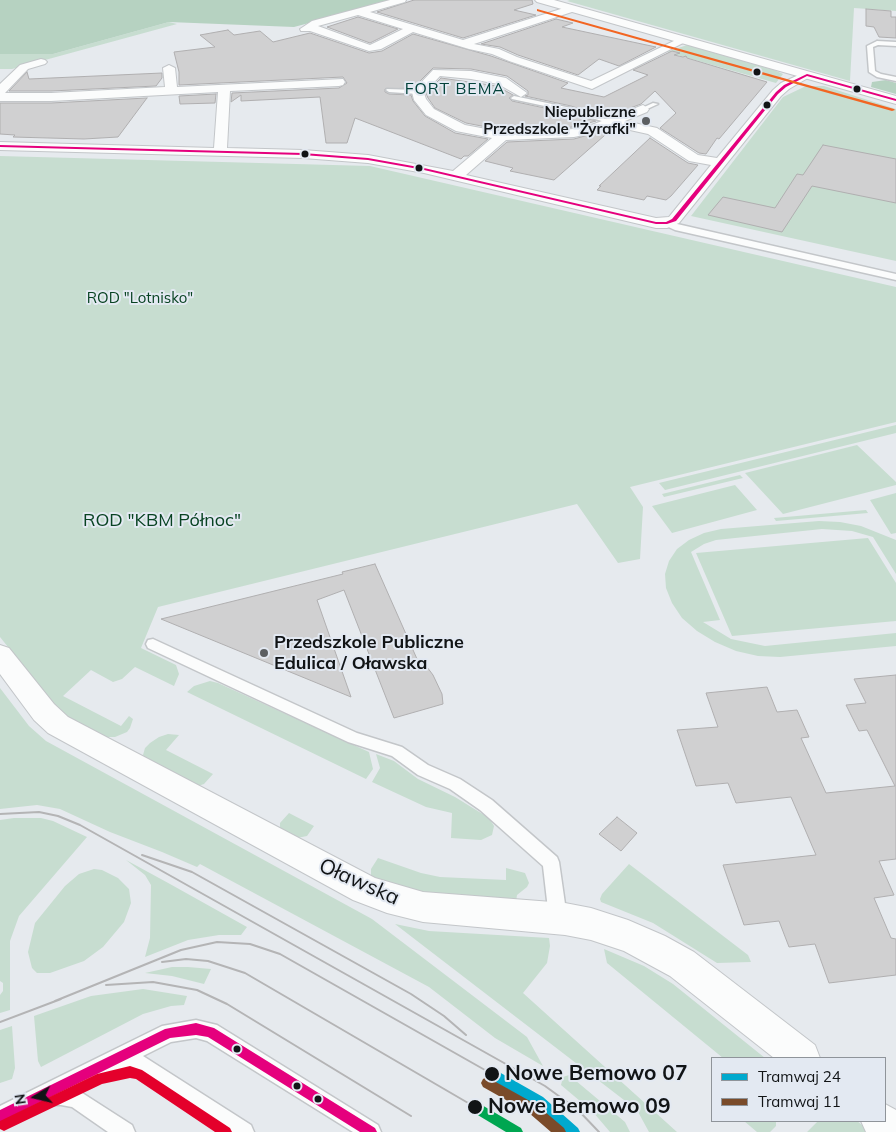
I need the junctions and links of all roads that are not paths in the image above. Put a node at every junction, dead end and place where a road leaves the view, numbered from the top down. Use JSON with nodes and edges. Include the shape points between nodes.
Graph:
{"nodes":[{"id":1,"x":401,"y":0,"type":"edge"},
{"id":2,"x":541,"y":0,"type":"edge"},
{"id":3,"x":571,"y":9,"type":"junction"},
{"id":4,"x":360,"y":12,"type":"junction"},
{"id":5,"x":412,"y":28,"type":"junction"},
{"id":6,"x":684,"y":40,"type":"junction"},
{"id":7,"x":464,"y":44,"type":"junction"},
{"id":8,"x":896,"y":44,"type":"edge"},
{"id":9,"x":41,"y":62,"type":"dead end"},
{"id":10,"x":169,"y":68,"type":"dead end"},
{"id":11,"x":807,"y":75,"type":"junction"},
{"id":12,"x":896,"y":79,"type":"edge"},
{"id":13,"x":339,"y":82,"type":"dead end"},
{"id":14,"x":224,"y":89,"type":"junction"},
{"id":15,"x":390,"y":90,"type":"dead end"},
{"id":16,"x":0,"y":91,"type":"edge"},
{"id":17,"x":171,"y":92,"type":"junction"},
{"id":18,"x":418,"y":92,"type":"junction"},
{"id":19,"x":518,"y":96,"type":"joint"},
{"id":20,"x":0,"y":97,"type":"edge"},
{"id":21,"x":896,"y":100,"type":"edge"},
{"id":22,"x":649,"y":106,"type":"dead end"},
{"id":23,"x":612,"y":122,"type":"junction"},
{"id":24,"x":502,"y":136,"type":"junction"},
{"id":25,"x":0,"y":146,"type":"edge"},
{"id":26,"x":220,"y":152,"type":"junction"},
{"id":27,"x":720,"y":162,"type":"junction"},
{"id":28,"x":455,"y":177,"type":"junction"},
{"id":29,"x":667,"y":224,"type":"junction"},
{"id":30,"x":896,"y":277,"type":"edge"},
{"id":31,"x":153,"y":644,"type":"dead end"},
{"id":32,"x":0,"y":655,"type":"edge"},
{"id":33,"x":558,"y":918,"type":"junction"},
{"id":34,"x":801,"y":1057,"type":"edge"},
{"id":35,"x":98,"y":1068,"type":"junction"},
{"id":36,"x":31,"y":1101,"type":"junction"},
{"id":37,"x":0,"y":1116,"type":"edge"},
{"id":38,"x":881,"y":1122,"type":"edge"},
{"id":39,"x":125,"y":1132,"type":"edge"},
{"id":40,"x":244,"y":1132,"type":"edge"},
{"id":41,"x":371,"y":1132,"type":"edge"},
{"id":42,"x":894,"y":1132,"type":"edge"}],
"edges":[{"from":1,"to":4,"type":"street"},
{"from":2,"to":3,"type":"street"},
{"from":3,"to":6,"type":"street"},
{"from":3,"to":7,"type":"street"},
{"from":4,"to":5,"type":"street"},
{"from":4,"to":5,"type":"street","via":[[307,28],[370,50]]},
{"from":5,"to":7,"type":"street"},
{"from":6,"to":7,"type":"street","via":[[592,85],[495,51]]},
{"from":6,"to":11,"type":"street"},
{"from":8,"to":12,"type":"lane","via":[[870,46],[872,72]]},
{"from":9,"to":16,"type":"street","via":[[24,66]]},
{"from":10,"to":17,"type":"street"},
{"from":11,"to":21,"type":"street"},
{"from":11,"to":27,"type":"street","via":[[777,92]]},
{"from":13,"to":14,"type":"street"},
{"from":14,"to":17,"type":"street"},
{"from":14,"to":26,"type":"street"},
{"from":15,"to":18,"type":"lane"},
{"from":17,"to":20,"type":"street"},
{"from":18,"to":19,"type":"street","via":[[437,72],[502,80]]},
{"from":18,"to":24,"type":"street","via":[[430,112],[444,120],[461,128]]},
{"from":19,"to":23,"type":"lane"},
{"from":22,"to":23,"type":"street"},
{"from":23,"to":24,"type":"street","via":[[574,133]]},
{"from":23,"to":27,"type":"street","via":[[652,131],[694,158]]},
{"from":24,"to":28,"type":"street"},
{"from":25,"to":26,"type":"street"},
{"from":26,"to":28,"type":"street","via":[[368,159]]},
{"from":27,"to":29,"type":"street","via":[[674,220]]},
{"from":28,"to":29,"type":"street"},
{"from":29,"to":30,"type":"lane"},
{"from":31,"to":33,"type":"lane","via":[[353,738],[397,751],[423,770],[455,784],[486,805],[550,862]]},
{"from":32,"to":33,"type":"street","name":"Oławska","via":[[58,725],[364,889],[423,907]]},
{"from":33,"to":34,"type":"street","name":"Oławska","via":[[616,931],[664,953],[692,971]]},
{"from":35,"to":36,"type":"lane"},
{"from":35,"to":40,"type":"lane","via":[[123,1062],[142,1065]]},
{"from":35,"to":41,"type":"lane","via":[[169,1033],[204,1030]]},
{"from":36,"to":37,"type":"lane"},
{"from":36,"to":39,"type":"lane","via":[[69,1095]]},
{"from":38,"to":42,"type":"street"}]}
